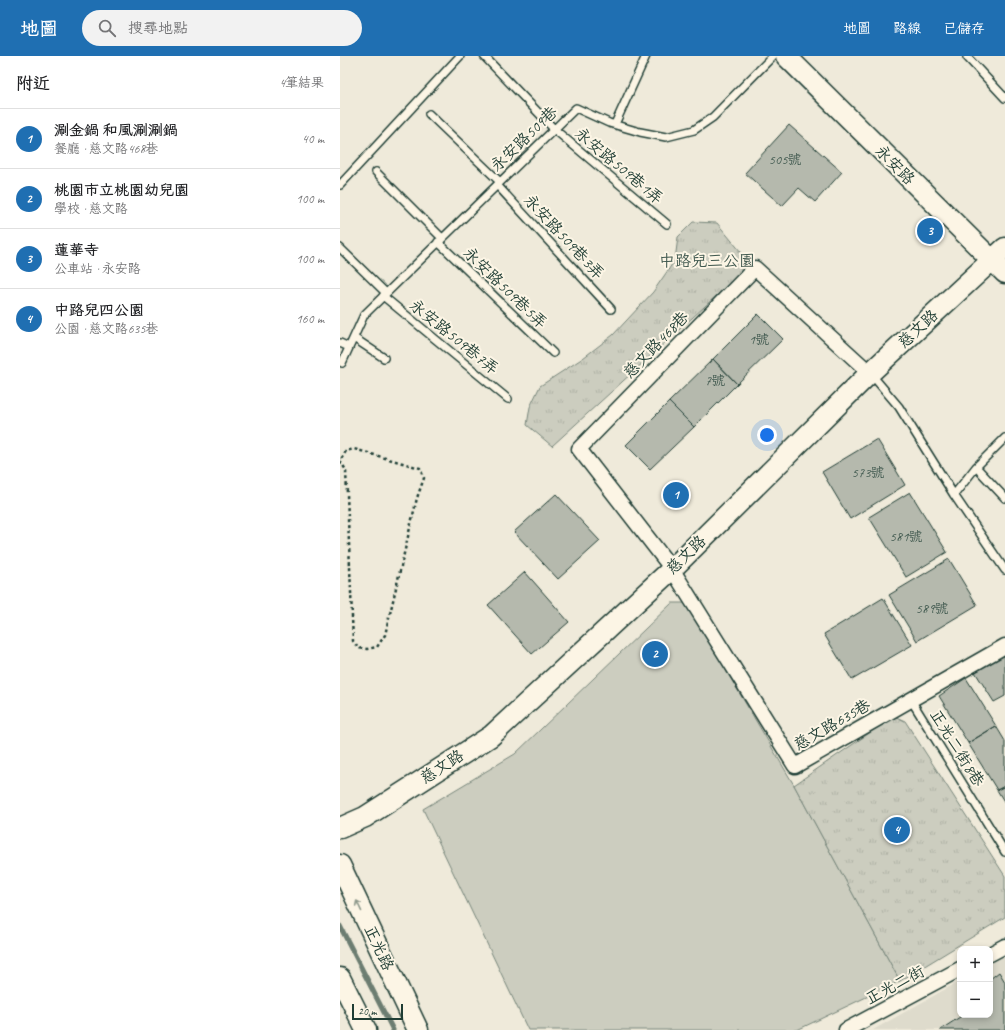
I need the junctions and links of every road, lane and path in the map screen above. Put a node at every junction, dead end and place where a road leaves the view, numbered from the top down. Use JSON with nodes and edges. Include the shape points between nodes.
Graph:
{"nodes":[{"id":1,"x":460,"y":56,"type":"edge"},
{"id":2,"x":484,"y":56,"type":"edge"},
{"id":3,"x":646,"y":56,"type":"edge"},
{"id":4,"x":773,"y":56,"type":"edge"},
{"id":5,"x":786,"y":56,"type":"edge"},
{"id":6,"x":966,"y":57,"type":"edge"},
{"id":7,"x":1005,"y":98,"type":"edge"},
{"id":8,"x":429,"y":114,"type":"dead end"},
{"id":9,"x":615,"y":124,"type":"junction"},
{"id":10,"x":554,"y":129,"type":"junction"},
{"id":11,"x":376,"y":172,"type":"dead end"},
{"id":12,"x":498,"y":184,"type":"junction"},
{"id":13,"x":340,"y":185,"type":"edge"},
{"id":14,"x":667,"y":224,"type":"dead end"},
{"id":15,"x":440,"y":240,"type":"junction"},
{"id":16,"x":340,"y":248,"type":"edge"},
{"id":17,"x":1001,"y":260,"type":"edge"},
{"id":18,"x":384,"y":295,"type":"junction"},
{"id":19,"x":611,"y":309,"type":"dead end"},
{"id":20,"x":354,"y":338,"type":"junction"},
{"id":21,"x":340,"y":343,"type":"edge"},
{"id":22,"x":349,"y":347,"type":"junction"},
{"id":23,"x":553,"y":353,"type":"dead end"},
{"id":24,"x":384,"y":358,"type":"dead end"},
{"id":25,"x":342,"y":363,"type":"dead end"},
{"id":26,"x":870,"y":373,"type":"junction"},
{"id":27,"x":508,"y":399,"type":"dead end"},
{"id":28,"x":1005,"y":438,"type":"edge"},
{"id":29,"x":340,"y":461,"type":"edge"},
{"id":30,"x":976,"y":467,"type":"junction"},
{"id":31,"x":954,"y":495,"type":"junction"},
{"id":32,"x":1005,"y":498,"type":"edge"},
{"id":33,"x":672,"y":568,"type":"junction"},
{"id":34,"x":1005,"y":570,"type":"edge"},
{"id":35,"x":1005,"y":646,"type":"edge"},
{"id":36,"x":911,"y":700,"type":"junction"},
{"id":37,"x":340,"y":828,"type":"edge"},
{"id":38,"x":1005,"y":852,"type":"edge"},
{"id":39,"x":340,"y":865,"type":"edge"},
{"id":40,"x":1005,"y":946,"type":"edge"},
{"id":41,"x":993,"y":952,"type":"edge"},
{"id":42,"x":957,"y":972,"type":"edge"},
{"id":43,"x":340,"y":978,"type":"edge"},
{"id":44,"x":366,"y":1030,"type":"edge"},
{"id":45,"x":418,"y":1030,"type":"edge"},
{"id":46,"x":846,"y":1030,"type":"edge"}],
"edges":[{"from":1,"to":13,"type":"lane"},
{"from":2,"to":10,"type":"lane","name":"永安路509巷1弄"},
{"from":3,"to":9,"type":"lane"},
{"from":4,"to":9,"type":"lane","name":"永安路509巷","via":[[713,117],[694,130],[666,137]]},
{"from":5,"to":17,"type":"street","name":"永安路"},
{"from":6,"to":7,"type":"lane"},
{"from":8,"to":12,"type":"lane","name":"永安路509巷3弄"},
{"from":9,"to":10,"type":"lane","name":"永安路509巷","via":[[576,108]]},
{"from":10,"to":12,"type":"lane","name":"永安路509巷"},
{"from":10,"to":14,"type":"lane","name":"永安路509巷1弄"},
{"from":11,"to":15,"type":"lane","name":"永安路509巷5弄"},
{"from":12,"to":15,"type":"lane","name":"永安路509巷"},
{"from":12,"to":19,"type":"lane","name":"永安路509巷3弄"},
{"from":15,"to":18,"type":"lane","name":"永安路509巷"},
{"from":15,"to":23,"type":"lane","name":"永安路509巷5弄"},
{"from":16,"to":18,"type":"lane","name":"永安路509巷7弄"},
{"from":17,"to":26,"type":"street","name":"慈文路"},
{"from":18,"to":20,"type":"lane","name":"永安路509巷","via":[[364,315]]},
{"from":18,"to":27,"type":"lane","name":"永安路509巷7弄"},
{"from":20,"to":22,"type":"lane","name":"永安路509巷"},
{"from":20,"to":24,"type":"lane"},
{"from":21,"to":22,"type":"lane"},
{"from":22,"to":25,"type":"lane","name":"永安路509巷"},
{"from":26,"to":31,"type":"lane","via":[[899,407]]},
{"from":26,"to":33,"type":"street","name":"慈文路"},
{"from":26,"to":33,"type":"street","name":"慈文路468巷","via":[[755,268],[579,449]]},
{"from":28,"to":30,"type":"lane"},
{"from":29,"to":29,"type":"path","via":[[346,470],[353,640],[358,648],[367,649],[377,647],[385,635],[424,478],[420,468],[354,449],[346,451]]},
{"from":30,"to":31,"type":"lane"},
{"from":30,"to":32,"type":"lane"},
{"from":31,"to":34,"type":"lane"},
{"from":33,"to":36,"type":"street","name":"慈文路635巷","via":[[795,766]]},
{"from":33,"to":37,"type":"street","name":"慈文路","via":[[491,736],[365,817]]},
{"from":35,"to":36,"type":"street","name":"慈文路635巷"},
{"from":36,"to":38,"type":"lane","name":"正光二街8巷"},
{"from":45,"to":39,"type":"street","name":"正光路","one_way":true},
{"from":40,"to":41,"type":"street"},
{"from":42,"to":46,"type":"street","name":"正光二街"},
{"from":43,"to":44,"type":"street"}]}
